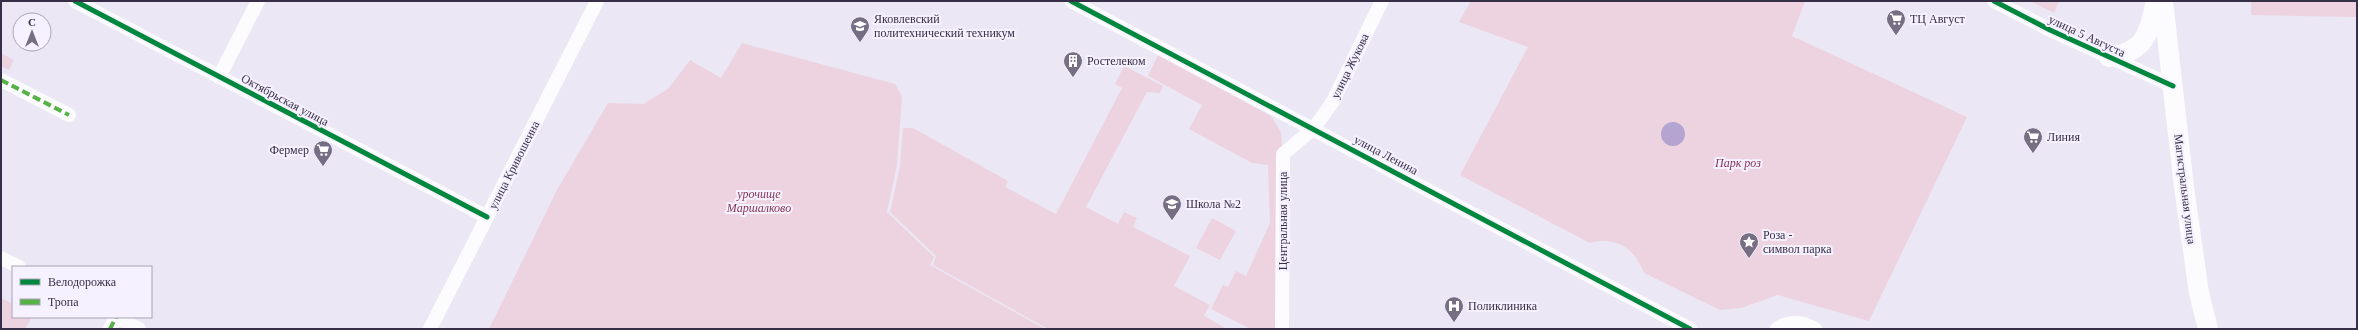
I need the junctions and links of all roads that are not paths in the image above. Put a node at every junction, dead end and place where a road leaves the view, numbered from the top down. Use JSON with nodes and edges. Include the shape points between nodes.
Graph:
{"nodes":[{"id":1,"x":75,"y":1,"type":"edge"},
{"id":2,"x":258,"y":1,"type":"edge"},
{"id":3,"x":597,"y":1,"type":"edge"},
{"id":4,"x":1071,"y":1,"type":"edge"},
{"id":5,"x":1382,"y":1,"type":"edge"},
{"id":6,"x":1994,"y":1,"type":"edge"},
{"id":7,"x":2156,"y":1,"type":"edge"},
{"id":8,"x":2163,"y":1,"type":"edge"},
{"id":9,"x":2169,"y":1,"type":"edge"},
{"id":10,"x":2170,"y":42,"type":"junction"},
{"id":11,"x":2109,"y":57,"type":"junction"},
{"id":12,"x":219,"y":77,"type":"junction"},
{"id":13,"x":1,"y":80,"type":"edge"},
{"id":14,"x":2173,"y":86,"type":"junction"},
{"id":15,"x":69,"y":115,"type":"dead end"},
{"id":16,"x":1314,"y":128,"type":"junction"},
{"id":17,"x":487,"y":218,"type":"junction"},
{"id":18,"x":1,"y":258,"type":"edge"},
{"id":19,"x":17,"y":266,"type":"edge"},
{"id":20,"x":2199,"y":293,"type":"junction"},
{"id":21,"x":116,"y":318,"type":"edge"},
{"id":22,"x":118,"y":318,"type":"edge"},
{"id":23,"x":110,"y":329,"type":"edge"},
{"id":24,"x":139,"y":329,"type":"edge"},
{"id":25,"x":430,"y":329,"type":"edge"},
{"id":26,"x":1282,"y":329,"type":"edge"},
{"id":27,"x":1690,"y":329,"type":"edge"},
{"id":28,"x":1777,"y":329,"type":"edge"},
{"id":29,"x":1815,"y":329,"type":"edge"},
{"id":30,"x":2201,"y":329,"type":"edge"},
{"id":31,"x":2208,"y":329,"type":"edge"}],
"edges":[{"from":1,"to":12,"type":"street","name":"Октябрьская улица"},
{"from":2,"to":12,"type":"street"},
{"from":3,"to":17,"type":"street","name":"улица Кривошеина"},
{"from":4,"to":16,"type":"street","name":"улица Ленина"},
{"from":5,"to":16,"type":"street","name":"улица Жукова","via":[[1332,103]]},
{"from":6,"to":11,"type":"street","name":"улица 5 Августа"},
{"from":7,"to":11,"type":"highway","via":[[2143,43],[2126,54]]},
{"from":8,"to":10,"type":"highway"},
{"from":9,"to":10,"type":"highway"},
{"from":10,"to":14,"type":"highway","name":"Магистральная улица"},
{"from":11,"to":14,"type":"street","name":"улица 5 Августа"},
{"from":12,"to":17,"type":"street","name":"Октябрьская улица"},
{"from":13,"to":15,"type":"street"},
{"from":14,"to":20,"type":"highway","name":"Магистральная улица"},
{"from":16,"to":26,"type":"street","name":"Центральная улица","via":[[1283,154]]},
{"from":16,"to":27,"type":"street","name":"улица Ленина"},
{"from":17,"to":25,"type":"street","name":"улица Кривошеина"},
{"from":18,"to":19,"type":"street"},
{"from":20,"to":30,"type":"highway","name":"Магистральная улица"},
{"from":20,"to":31,"type":"highway","name":"Магистральная улица"},
{"from":21,"to":23,"type":"street"},
{"from":22,"to":24,"type":"street"},
{"from":28,"to":29,"type":"street","via":[[1791,323],[1802,323]]}]}
